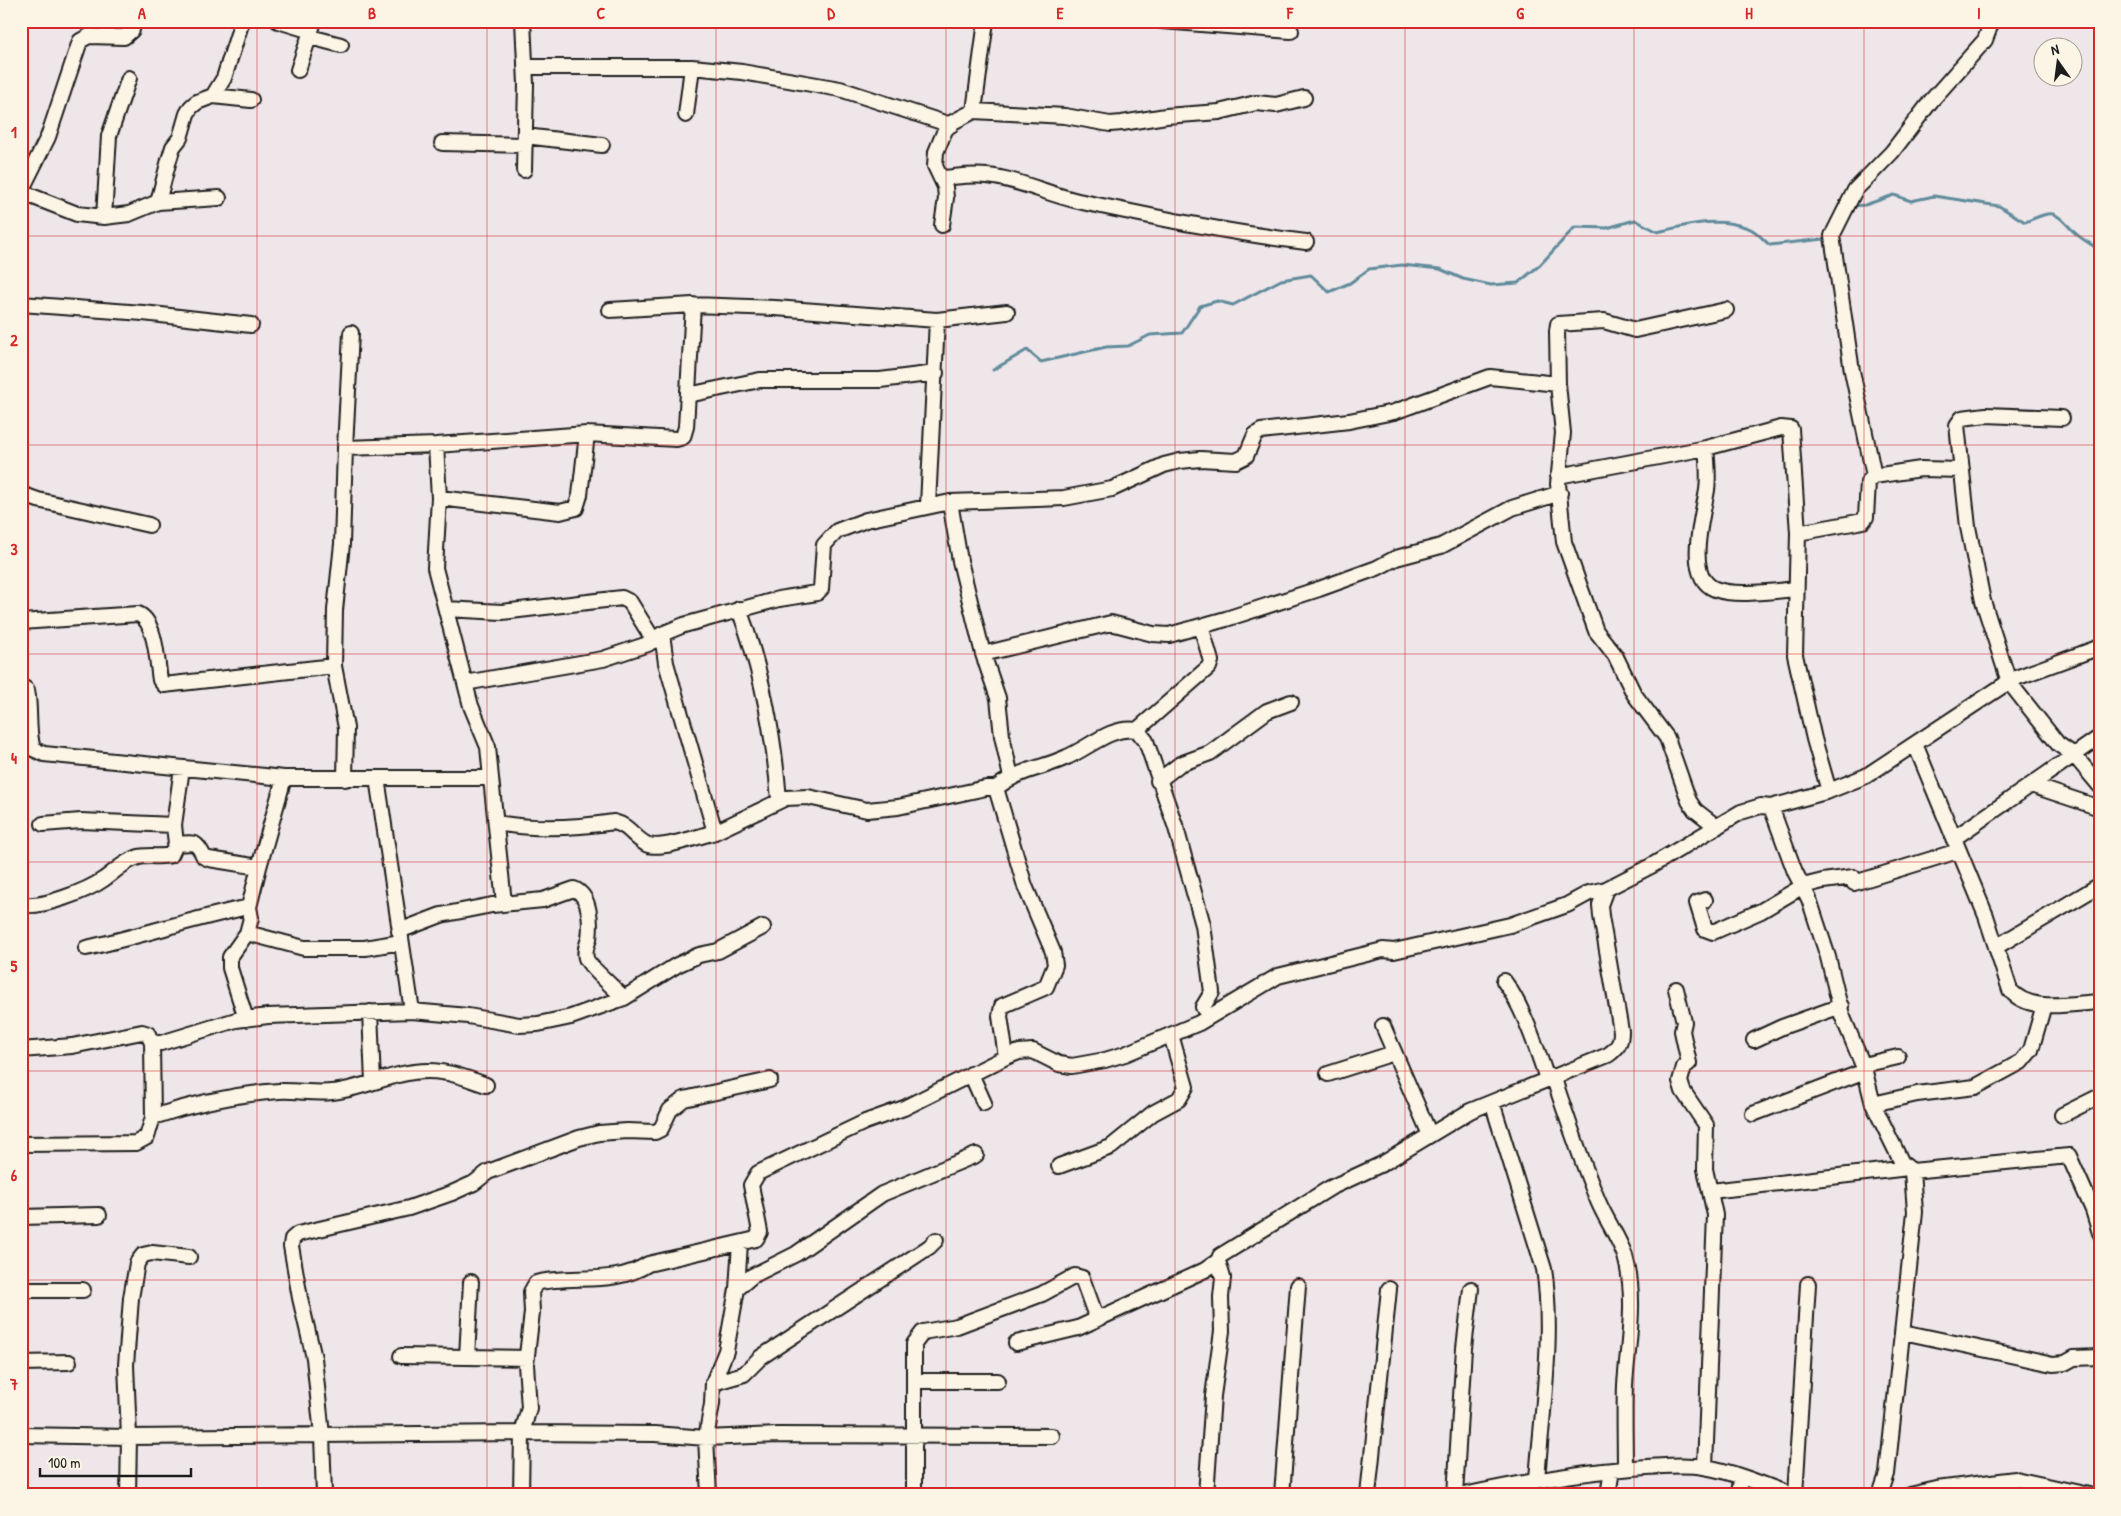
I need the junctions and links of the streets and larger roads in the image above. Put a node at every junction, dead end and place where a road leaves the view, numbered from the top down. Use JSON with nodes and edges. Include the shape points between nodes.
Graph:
{"nodes":[{"id":1,"x":133,"y":21,"type":"edge"},
{"id":2,"x":242,"y":21,"type":"edge"},
{"id":3,"x":278,"y":21,"type":"edge"},
{"id":4,"x":522,"y":21,"type":"edge"},
{"id":5,"x":986,"y":21,"type":"edge"},
{"id":6,"x":1162,"y":21,"type":"edge"},
{"id":7,"x":1992,"y":21,"type":"edge"},
{"id":8,"x":312,"y":30,"type":"edge"},
{"id":9,"x":1291,"y":30,"type":"dead end"},
{"id":10,"x":341,"y":45,"type":"dead end"},
{"id":11,"x":525,"y":67,"type":"junction"},
{"id":12,"x":692,"y":67,"type":"junction"},
{"id":13,"x":298,"y":70,"type":"dead end"},
{"id":14,"x":129,"y":78,"type":"dead end"},
{"id":15,"x":213,"y":96,"type":"junction"},
{"id":16,"x":1304,"y":98,"type":"dead end"},
{"id":17,"x":252,"y":100,"type":"dead end"},
{"id":18,"x":974,"y":111,"type":"junction"},
{"id":19,"x":686,"y":115,"type":"dead end"},
{"id":20,"x":951,"y":125,"type":"junction"},
{"id":21,"x":525,"y":141,"type":"junction"},
{"id":22,"x":442,"y":143,"type":"dead end"},
{"id":23,"x":602,"y":145,"type":"dead end"},
{"id":24,"x":524,"y":170,"type":"dead end"},
{"id":25,"x":941,"y":178,"type":"junction"},
{"id":26,"x":22,"y":189,"type":"edge"},
{"id":27,"x":219,"y":198,"type":"dead end"},
{"id":28,"x":158,"y":202,"type":"junction"},
{"id":29,"x":104,"y":217,"type":"junction"},
{"id":30,"x":942,"y":224,"type":"dead end"},
{"id":31,"x":1306,"y":242,"type":"dead end"},
{"id":32,"x":21,"y":304,"type":"edge"},
{"id":33,"x":693,"y":305,"type":"junction"},
{"id":34,"x":610,"y":310,"type":"dead end"},
{"id":35,"x":1726,"y":310,"type":"dead end"},
{"id":36,"x":1007,"y":312,"type":"dead end"},
{"id":37,"x":936,"y":320,"type":"junction"},
{"id":38,"x":251,"y":325,"type":"dead end"},
{"id":39,"x":351,"y":333,"type":"dead end"},
{"id":40,"x":936,"y":373,"type":"junction"},
{"id":41,"x":1558,"y":384,"type":"junction"},
{"id":42,"x":688,"y":395,"type":"junction"},
{"id":43,"x":2062,"y":418,"type":"dead end"},
{"id":44,"x":587,"y":434,"type":"junction"},
{"id":45,"x":436,"y":445,"type":"junction"},
{"id":46,"x":345,"y":448,"type":"junction"},
{"id":47,"x":1706,"y":448,"type":"junction"},
{"id":48,"x":1962,"y":470,"type":"junction"},
{"id":49,"x":1558,"y":476,"type":"junction"},
{"id":50,"x":1874,"y":476,"type":"junction"},
{"id":51,"x":1560,"y":493,"type":"junction"},
{"id":52,"x":21,"y":494,"type":"edge"},
{"id":53,"x":439,"y":498,"type":"junction"},
{"id":54,"x":950,"y":502,"type":"junction"},
{"id":55,"x":928,"y":505,"type":"junction"},
{"id":56,"x":149,"y":525,"type":"dead end"},
{"id":57,"x":1798,"y":533,"type":"junction"},
{"id":58,"x":1796,"y":589,"type":"junction"},
{"id":59,"x":740,"y":609,"type":"junction"},
{"id":60,"x":446,"y":610,"type":"junction"},
{"id":61,"x":21,"y":622,"type":"edge"},
{"id":62,"x":1201,"y":626,"type":"junction"},
{"id":63,"x":658,"y":638,"type":"junction"},
{"id":64,"x":2100,"y":647,"type":"edge"},
{"id":65,"x":983,"y":654,"type":"junction"},
{"id":66,"x":334,"y":666,"type":"junction"},
{"id":67,"x":2009,"y":682,"type":"junction"},
{"id":68,"x":465,"y":683,"type":"junction"},
{"id":69,"x":21,"y":686,"type":"edge"},
{"id":70,"x":1291,"y":702,"type":"dead end"},
{"id":71,"x":1137,"y":730,"type":"junction"},
{"id":72,"x":2100,"y":737,"type":"edge"},
{"id":73,"x":1915,"y":744,"type":"junction"},
{"id":74,"x":2074,"y":755,"type":"junction"},
{"id":75,"x":182,"y":768,"type":"junction"},
{"id":76,"x":1012,"y":777,"type":"junction"},
{"id":77,"x":284,"y":778,"type":"junction"},
{"id":78,"x":377,"y":778,"type":"junction"},
{"id":79,"x":491,"y":778,"type":"junction"},
{"id":80,"x":345,"y":779,"type":"junction"},
{"id":81,"x":1158,"y":781,"type":"junction"},
{"id":82,"x":2031,"y":785,"type":"junction"},
{"id":83,"x":2100,"y":786,"type":"edge"},
{"id":84,"x":996,"y":788,"type":"junction"},
{"id":85,"x":1829,"y":791,"type":"junction"},
{"id":86,"x":779,"y":800,"type":"junction"},
{"id":87,"x":1771,"y":807,"type":"junction"},
{"id":88,"x":2100,"y":808,"type":"edge"},
{"id":89,"x":497,"y":823,"type":"junction"},
{"id":90,"x":42,"y":824,"type":"dead end"},
{"id":91,"x":174,"y":824,"type":"junction"},
{"id":92,"x":1717,"y":827,"type":"junction"},
{"id":93,"x":715,"y":832,"type":"junction"},
{"id":94,"x":176,"y":844,"type":"junction"},
{"id":95,"x":1956,"y":845,"type":"junction"},
{"id":96,"x":259,"y":867,"type":"junction"},
{"id":97,"x":2100,"y":885,"type":"edge"},
{"id":98,"x":1803,"y":886,"type":"junction"},
{"id":99,"x":1606,"y":889,"type":"junction"},
{"id":100,"x":1589,"y":893,"type":"junction"},
{"id":101,"x":1706,"y":900,"type":"dead end"},
{"id":102,"x":504,"y":903,"type":"junction"},
{"id":103,"x":21,"y":904,"type":"edge"},
{"id":104,"x":1600,"y":904,"type":"junction"},
{"id":105,"x":250,"y":907,"type":"junction"},
{"id":106,"x":763,"y":927,"type":"dead end"},
{"id":107,"x":247,"y":933,"type":"junction"},
{"id":108,"x":400,"y":937,"type":"junction"},
{"id":109,"x":1996,"y":947,"type":"junction"},
{"id":110,"x":86,"y":948,"type":"dead end"},
{"id":111,"x":1504,"y":981,"type":"dead end"},
{"id":112,"x":1676,"y":989,"type":"dead end"},
{"id":113,"x":624,"y":998,"type":"junction"},
{"id":114,"x":2100,"y":1002,"type":"edge"},
{"id":115,"x":2044,"y":1005,"type":"junction"},
{"id":116,"x":1841,"y":1006,"type":"junction"},
{"id":117,"x":412,"y":1011,"type":"junction"},
{"id":118,"x":370,"y":1012,"type":"junction"},
{"id":119,"x":1209,"y":1017,"type":"junction"},
{"id":120,"x":246,"y":1019,"type":"junction"},
{"id":121,"x":1384,"y":1026,"type":"dead end"},
{"id":122,"x":1171,"y":1035,"type":"junction"},
{"id":123,"x":1754,"y":1040,"type":"dead end"},
{"id":124,"x":152,"y":1044,"type":"junction"},
{"id":125,"x":21,"y":1050,"type":"edge"},
{"id":126,"x":1394,"y":1053,"type":"junction"},
{"id":127,"x":1006,"y":1057,"type":"junction"},
{"id":128,"x":1898,"y":1057,"type":"dead end"},
{"id":129,"x":1864,"y":1068,"type":"junction"},
{"id":130,"x":971,"y":1074,"type":"junction"},
{"id":131,"x":1328,"y":1074,"type":"dead end"},
{"id":132,"x":1550,"y":1077,"type":"junction"},
{"id":133,"x":770,"y":1080,"type":"dead end"},
{"id":134,"x":373,"y":1082,"type":"junction"},
{"id":135,"x":486,"y":1085,"type":"dead end"},
{"id":136,"x":2100,"y":1096,"type":"edge"},
{"id":137,"x":1492,"y":1102,"type":"junction"},
{"id":138,"x":984,"y":1103,"type":"dead end"},
{"id":139,"x":1873,"y":1104,"type":"junction"},
{"id":140,"x":1753,"y":1114,"type":"dead end"},
{"id":141,"x":2062,"y":1115,"type":"dead end"},
{"id":142,"x":153,"y":1117,"type":"junction"},
{"id":143,"x":1430,"y":1135,"type":"junction"},
{"id":144,"x":21,"y":1144,"type":"edge"},
{"id":145,"x":976,"y":1155,"type":"dead end"},
{"id":146,"x":1059,"y":1166,"type":"dead end"},
{"id":147,"x":1910,"y":1169,"type":"junction"},
{"id":148,"x":1711,"y":1191,"type":"junction"},
{"id":149,"x":99,"y":1215,"type":"dead end"},
{"id":150,"x":21,"y":1217,"type":"edge"},
{"id":151,"x":2100,"y":1233,"type":"edge"},
{"id":152,"x":936,"y":1240,"type":"dead end"},
{"id":153,"x":740,"y":1243,"type":"junction"},
{"id":154,"x":189,"y":1257,"type":"dead end"},
{"id":155,"x":1218,"y":1261,"type":"junction"},
{"id":156,"x":471,"y":1282,"type":"dead end"},
{"id":157,"x":1808,"y":1284,"type":"dead end"},
{"id":158,"x":1298,"y":1286,"type":"dead end"},
{"id":159,"x":737,"y":1289,"type":"junction"},
{"id":160,"x":1389,"y":1289,"type":"dead end"},
{"id":161,"x":1471,"y":1289,"type":"dead end"},
{"id":162,"x":21,"y":1290,"type":"edge"},
{"id":163,"x":84,"y":1290,"type":"dead end"},
{"id":164,"x":1097,"y":1319,"type":"junction"},
{"id":165,"x":1903,"y":1332,"type":"junction"},
{"id":166,"x":1016,"y":1343,"type":"dead end"},
{"id":167,"x":401,"y":1356,"type":"dead end"},
{"id":168,"x":467,"y":1357,"type":"junction"},
{"id":169,"x":2100,"y":1357,"type":"edge"},
{"id":170,"x":527,"y":1358,"type":"junction"},
{"id":171,"x":69,"y":1362,"type":"dead end"},
{"id":172,"x":21,"y":1363,"type":"edge"},
{"id":173,"x":998,"y":1381,"type":"dead end"},
{"id":174,"x":713,"y":1382,"type":"junction"},
{"id":175,"x":915,"y":1382,"type":"junction"},
{"id":176,"x":522,"y":1433,"type":"junction"},
{"id":177,"x":21,"y":1435,"type":"edge"},
{"id":178,"x":322,"y":1435,"type":"junction"},
{"id":179,"x":913,"y":1435,"type":"junction"},
{"id":180,"x":1052,"y":1436,"type":"dead end"},
{"id":181,"x":130,"y":1437,"type":"junction"},
{"id":182,"x":706,"y":1438,"type":"junction"},
{"id":183,"x":1705,"y":1467,"type":"junction"},
{"id":184,"x":1618,"y":1469,"type":"junction"},
{"id":185,"x":1741,"y":1478,"type":"junction"},
{"id":186,"x":1537,"y":1479,"type":"junction"},
{"id":187,"x":1776,"y":1492,"type":"edge"},
{"id":188,"x":128,"y":1495,"type":"edge"},
{"id":189,"x":324,"y":1495,"type":"edge"},
{"id":190,"x":521,"y":1495,"type":"edge"},
{"id":191,"x":709,"y":1495,"type":"edge"},
{"id":192,"x":914,"y":1495,"type":"edge"},
{"id":193,"x":1206,"y":1495,"type":"edge"},
{"id":194,"x":1282,"y":1495,"type":"edge"},
{"id":195,"x":1368,"y":1495,"type":"edge"},
{"id":196,"x":1455,"y":1495,"type":"edge"},
{"id":197,"x":1464,"y":1495,"type":"edge"},
{"id":198,"x":1608,"y":1495,"type":"edge"},
{"id":199,"x":1739,"y":1495,"type":"edge"},
{"id":200,"x":1791,"y":1495,"type":"edge"},
{"id":201,"x":1795,"y":1495,"type":"edge"},
{"id":202,"x":1880,"y":1495,"type":"edge"},
{"id":203,"x":1910,"y":1495,"type":"edge"},
{"id":204,"x":2089,"y":1495,"type":"edge"}],
"edges":[{"from":1,"to":26,"type":"street","via":[[132,30],[124,37],[89,36],[80,41],[48,137]]},
{"from":2,"to":15,"type":"street","via":[[224,78]]},
{"from":3,"to":8,"type":"street"},
{"from":4,"to":11,"type":"street"},
{"from":5,"to":18,"type":"street"},
{"from":6,"to":9,"type":"street"},
{"from":7,"to":50,"type":"street","via":[[1985,40],[1931,101],[1892,152],[1854,190],[1832,236],[1852,371]]},
{"from":8,"to":10,"type":"street"},
{"from":8,"to":13,"type":"street"},
{"from":11,"to":12,"type":"street"},
{"from":11,"to":21,"type":"street"},
{"from":12,"to":19,"type":"street"},
{"from":12,"to":20,"type":"street","via":[[840,89]]},
{"from":14,"to":29,"type":"street","via":[[109,136]]},
{"from":15,"to":17,"type":"street"},
{"from":15,"to":28,"type":"street","via":[[190,107],[180,138],[168,160]]},
{"from":16,"to":18,"type":"street","via":[[1276,105],[1256,103],[1219,112],[1122,123]]},
{"from":18,"to":20,"type":"street"},
{"from":20,"to":25,"type":"street","via":[[945,130],[936,152],[935,166]]},
{"from":21,"to":22,"type":"street"},
{"from":21,"to":23,"type":"street"},
{"from":21,"to":24,"type":"street"},
{"from":25,"to":30,"type":"street","via":[[946,187]]},
{"from":25,"to":31,"type":"street","via":[[985,175],[1122,210],[1239,234]]},
{"from":26,"to":29,"type":"street","via":[[77,214]]},
{"from":27,"to":28,"type":"street"},
{"from":28,"to":29,"type":"street","via":[[129,214]]},
{"from":32,"to":38,"type":"street"},
{"from":33,"to":34,"type":"street"},
{"from":33,"to":37,"type":"street"},
{"from":33,"to":42,"type":"street"},
{"from":35,"to":41,"type":"street","via":[[1634,330],[1604,320],[1558,324]]},
{"from":36,"to":37,"type":"street"},
{"from":37,"to":40,"type":"street"},
{"from":39,"to":46,"type":"street"},
{"from":40,"to":42,"type":"street","via":[[880,380],[760,380]]},
{"from":40,"to":55,"type":"street"},
{"from":41,"to":49,"type":"street","via":[[1563,433]]},
{"from":41,"to":54,"type":"street","via":[[1490,377],[1394,412],[1349,421],[1261,431],[1255,435],[1246,456],[1236,461],[1200,459],[1164,465],[1112,489],[1064,498]]},
{"from":42,"to":44,"type":"street","via":[[683,437]]},
{"from":43,"to":48,"type":"street","via":[[1986,415],[1962,418],[1957,425]]},
{"from":44,"to":45,"type":"street"},
{"from":44,"to":53,"type":"street","via":[[576,508],[560,512]]},
{"from":45,"to":46,"type":"street"},
{"from":45,"to":53,"type":"street"},
{"from":46,"to":66,"type":"street"},
{"from":47,"to":49,"type":"street"},
{"from":47,"to":57,"type":"street","via":[[1781,428],[1791,429]]},
{"from":47,"to":58,"type":"street","via":[[1707,489],[1699,524],[1698,565],[1704,580],[1708,586],[1718,590]]},
{"from":48,"to":50,"type":"street","via":[[1921,469]]},
{"from":48,"to":67,"type":"street","via":[[1968,527],[1983,601]]},
{"from":49,"to":51,"type":"street"},
{"from":50,"to":57,"type":"street","via":[[1868,482],[1863,521]]},
{"from":51,"to":62,"type":"street","via":[[1512,508],[1441,546],[1396,558],[1319,589]]},
{"from":51,"to":92,"type":"street","via":[[1564,542],[1596,631],[1615,655],[1634,694],[1667,738],[1689,801],[1695,810]]},
{"from":52,"to":56,"type":"street"},
{"from":53,"to":60,"type":"street","via":[[435,568]]},
{"from":54,"to":55,"type":"street"},
{"from":54,"to":65,"type":"street","via":[[958,554]]},
{"from":55,"to":59,"type":"street","via":[[866,520],[837,531],[824,545],[823,581],[817,593]]},
{"from":57,"to":58,"type":"street"},
{"from":58,"to":85,"type":"street","via":[[1796,660]]},
{"from":59,"to":63,"type":"street","via":[[684,625]]},
{"from":59,"to":86,"type":"street","via":[[756,659],[772,734]]},
{"from":60,"to":63,"type":"street","via":[[502,612],[622,598],[630,602]]},
{"from":60,"to":68,"type":"street"},
{"from":61,"to":66,"type":"street","via":[[138,614],[145,617],[150,625],[160,680],[164,685]]},
{"from":62,"to":65,"type":"street","via":[[1169,635],[1111,623]]},
{"from":62,"to":71,"type":"street","via":[[1211,661],[1209,668]]},
{"from":63,"to":68,"type":"street","via":[[603,659]]},
{"from":63,"to":93,"type":"street"},
{"from":64,"to":67,"type":"street"},
{"from":65,"to":76,"type":"street","via":[[996,691]]},
{"from":66,"to":80,"type":"street","via":[[346,728]]},
{"from":67,"to":73,"type":"street"},
{"from":67,"to":74,"type":"street","via":[[2058,744]]},
{"from":68,"to":79,"type":"street","via":[[488,747]]},
{"from":69,"to":75,"type":"street","via":[[27,690],[30,739],[38,753]]},
{"from":70,"to":81,"type":"street","via":[[1267,711],[1210,752],[1180,764]]},
{"from":71,"to":76,"type":"street","via":[[1126,728],[1107,735],[1065,758]]},
{"from":71,"to":81,"type":"street","via":[[1146,741]]},
{"from":72,"to":74,"type":"street"},
{"from":73,"to":85,"type":"street","via":[[1880,769]]},
{"from":73,"to":95,"type":"street"},
{"from":74,"to":82,"type":"street"},
{"from":74,"to":83,"type":"street"},
{"from":75,"to":77,"type":"street"},
{"from":75,"to":91,"type":"street"},
{"from":76,"to":84,"type":"street"},
{"from":77,"to":80,"type":"street"},
{"from":77,"to":96,"type":"street"},
{"from":78,"to":79,"type":"street"},
{"from":78,"to":80,"type":"street"},
{"from":78,"to":108,"type":"street"},
{"from":79,"to":89,"type":"street"},
{"from":81,"to":119,"type":"street","via":[[1176,828],[1203,925],[1212,992],[1203,1007]]},
{"from":82,"to":88,"type":"street"},
{"from":82,"to":95,"type":"street"},
{"from":84,"to":86,"type":"street","via":[[867,810],[808,797]]},
{"from":84,"to":127,"type":"street","via":[[1024,886],[1053,952],[1054,965],[1046,987],[1002,1006],[1000,1016]]},
{"from":85,"to":87,"type":"street"},
{"from":86,"to":93,"type":"street"},
{"from":87,"to":92,"type":"street","via":[[1761,806],[1741,812]]},
{"from":87,"to":98,"type":"street"},
{"from":89,"to":93,"type":"street","via":[[554,827],[614,822],[622,824],[646,844],[657,846]]},
{"from":89,"to":102,"type":"street"},
{"from":90,"to":91,"type":"street","via":[[81,821]]},
{"from":91,"to":94,"type":"street"},
{"from":92,"to":99,"type":"street"},
{"from":94,"to":96,"type":"street","via":[[196,844],[209,859]]},
{"from":94,"to":103,"type":"street","via":[[171,855],[140,856],[124,862],[103,880],[53,902],[37,906]]},
{"from":95,"to":98,"type":"street","via":[[1854,883],[1853,877]]},
{"from":95,"to":109,"type":"street"},
{"from":96,"to":105,"type":"street"},
{"from":97,"to":109,"type":"street"},
{"from":98,"to":101,"type":"street","via":[[1761,911],[1714,932],[1705,929],[1697,903]]},
{"from":98,"to":116,"type":"street"},
{"from":99,"to":100,"type":"street"},
{"from":99,"to":104,"type":"street"},
{"from":100,"to":104,"type":"street"},
{"from":100,"to":119,"type":"street","via":[[1567,905],[1510,925],[1337,960],[1278,976]]},
{"from":102,"to":108,"type":"street","via":[[441,915]]},
{"from":102,"to":113,"type":"street","via":[[536,901],[570,889],[578,890],[584,897],[589,914],[587,961]]},
{"from":104,"to":132,"type":"street","via":[[1614,984],[1621,1038],[1619,1046],[1608,1056]]},
{"from":105,"to":107,"type":"street"},
{"from":105,"to":110,"type":"street","via":[[203,916]]},
{"from":106,"to":113,"type":"street","via":[[718,951],[677,965]]},
{"from":107,"to":108,"type":"street","via":[[304,948],[365,948]]},
{"from":107,"to":120,"type":"street","via":[[230,957],[230,968]]},
{"from":108,"to":117,"type":"street"},
{"from":109,"to":115,"type":"street","via":[[2010,990],[2017,998]]},
{"from":111,"to":132,"type":"street"},
{"from":112,"to":148,"type":"street","via":[[1684,1022],[1682,1031],[1688,1063],[1680,1081],[1683,1091],[1706,1125],[1705,1169]]},
{"from":113,"to":117,"type":"street","via":[[561,1020],[519,1025]]},
{"from":114,"to":115,"type":"street"},
{"from":115,"to":139,"type":"street","via":[[2031,1050],[2021,1062],[1987,1082],[1975,1087],[1917,1094]]},
{"from":116,"to":123,"type":"street"},
{"from":116,"to":129,"type":"street"},
{"from":117,"to":118,"type":"street"},
{"from":118,"to":120,"type":"street"},
{"from":118,"to":134,"type":"street"},
{"from":119,"to":122,"type":"street"},
{"from":120,"to":124,"type":"street"},
{"from":121,"to":126,"type":"street"},
{"from":122,"to":127,"type":"street","via":[[1125,1054],[1072,1066],[1059,1064],[1034,1051]]},
{"from":122,"to":146,"type":"street","via":[[1186,1087],[1179,1099],[1153,1113],[1111,1147]]},
{"from":124,"to":125,"type":"street","via":[[148,1034],[142,1032],[72,1046]]},
{"from":124,"to":142,"type":"street"},
{"from":126,"to":131,"type":"street"},
{"from":126,"to":143,"type":"street"},
{"from":127,"to":130,"type":"street"},
{"from":128,"to":129,"type":"street"},
{"from":129,"to":139,"type":"street"},
{"from":129,"to":140,"type":"street"},
{"from":130,"to":138,"type":"street"},
{"from":130,"to":153,"type":"street","via":[[758,1174],[751,1185],[760,1232],[756,1238]]},
{"from":132,"to":137,"type":"street"},
{"from":132,"to":184,"type":"street","via":[[1594,1191],[1625,1257],[1632,1300]]},
{"from":133,"to":178,"type":"street","via":[[684,1099],[670,1110],[661,1129],[655,1132],[599,1133],[579,1138],[488,1172],[474,1183],[435,1199],[298,1234],[292,1239],[291,1246],[314,1358]]},
{"from":134,"to":135,"type":"street","via":[[427,1071],[455,1074]]},
{"from":134,"to":142,"type":"street","via":[[356,1089],[329,1092],[266,1092]]},
{"from":136,"to":141,"type":"street"},
{"from":137,"to":143,"type":"street"},
{"from":137,"to":186,"type":"street","via":[[1548,1290]]},
{"from":139,"to":147,"type":"street","via":[[1902,1163]]},
{"from":142,"to":144,"type":"street","via":[[147,1137],[136,1143]]},
{"from":143,"to":155,"type":"street","via":[[1382,1164],[1330,1188],[1220,1256]]},
{"from":145,"to":159,"type":"street","via":[[882,1194],[796,1254],[752,1276]]},
{"from":147,"to":148,"type":"street"},
{"from":147,"to":151,"type":"street","via":[[2070,1156]]},
{"from":147,"to":165,"type":"street","via":[[1915,1212]]},
{"from":148,"to":183,"type":"street","via":[[1715,1215]]},
{"from":149,"to":150,"type":"street"},
{"from":152,"to":174,"type":"street","via":[[929,1248],[761,1357],[744,1374]]},
{"from":153,"to":159,"type":"street"},
{"from":153,"to":170,"type":"street","via":[[648,1264],[636,1271],[608,1277],[536,1282],[531,1292]]},
{"from":154,"to":181,"type":"street","via":[[152,1253],[143,1255],[137,1263],[126,1365]]},
{"from":155,"to":164,"type":"street"},
{"from":155,"to":193,"type":"street","via":[[1224,1278],[1222,1331],[1213,1396]]},
{"from":156,"to":168,"type":"street"},
{"from":157,"to":201,"type":"street"},
{"from":158,"to":194,"type":"street"},
{"from":159,"to":174,"type":"street","via":[[726,1351]]},
{"from":160,"to":195,"type":"street"},
{"from":161,"to":196,"type":"street"},
{"from":162,"to":163,"type":"street"},
{"from":164,"to":166,"type":"street","via":[[1078,1328]]},
{"from":164,"to":175,"type":"street","via":[[1082,1278],[1075,1276],[1042,1294],[957,1326],[923,1332],[914,1344]]},
{"from":165,"to":169,"type":"street","via":[[2053,1364],[2066,1363],[2074,1358]]},
{"from":165,"to":202,"type":"street","via":[[1886,1474]]},
{"from":167,"to":168,"type":"street"},
{"from":168,"to":170,"type":"street"},
{"from":170,"to":176,"type":"street","via":[[528,1408]]},
{"from":171,"to":172,"type":"street"},
{"from":173,"to":175,"type":"street"},
{"from":174,"to":182,"type":"street"},
{"from":175,"to":179,"type":"street"},
{"from":176,"to":178,"type":"street"},
{"from":176,"to":182,"type":"street","via":[[655,1434]]},
{"from":176,"to":190,"type":"street"},
{"from":177,"to":181,"type":"street"},
{"from":178,"to":181,"type":"street"},
{"from":178,"to":189,"type":"street"},
{"from":179,"to":180,"type":"street"},
{"from":179,"to":182,"type":"street"},
{"from":179,"to":192,"type":"street"},
{"from":181,"to":188,"type":"street"},
{"from":182,"to":191,"type":"street"},
{"from":183,"to":184,"type":"street"},
{"from":183,"to":185,"type":"street"},
{"from":184,"to":186,"type":"street"},
{"from":184,"to":198,"type":"street"},
{"from":185,"to":187,"type":"street"},
{"from":185,"to":199,"type":"street"},
{"from":186,"to":197,"type":"street"},
{"from":187,"to":200,"type":"street"},
{"from":203,"to":204,"type":"street","via":[[2015,1479]]}]}
